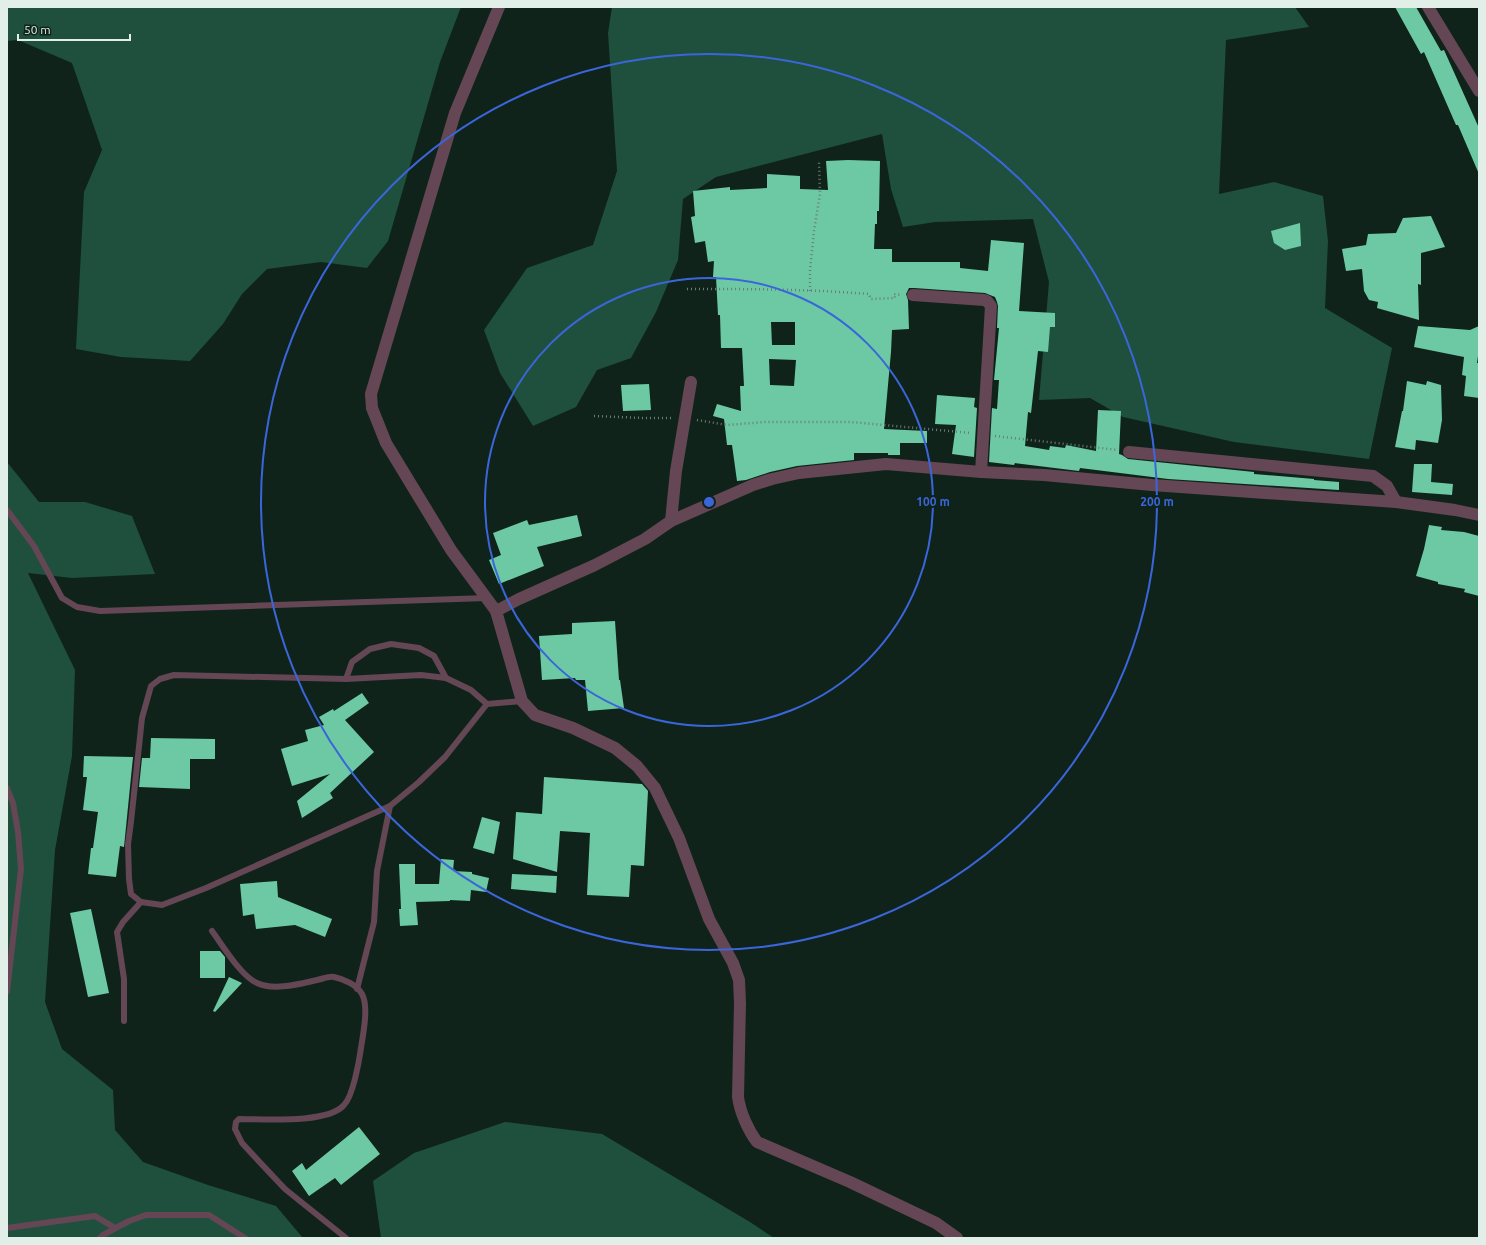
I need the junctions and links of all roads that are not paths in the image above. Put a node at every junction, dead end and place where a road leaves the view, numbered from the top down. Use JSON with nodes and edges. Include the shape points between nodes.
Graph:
{"nodes":[{"id":1,"x":499,"y":7,"type":"edge"},
{"id":2,"x":1428,"y":7,"type":"edge"},
{"id":3,"x":1479,"y":91,"type":"edge"},
{"id":4,"x":913,"y":295,"type":"road end"},
{"id":5,"x":691,"y":382,"type":"dead end"},
{"id":6,"x":1129,"y":452,"type":"road end"},
{"id":7,"x":981,"y":472,"type":"junction"},
{"id":8,"x":1396,"y":502,"type":"junction"},
{"id":9,"x":7,"y":510,"type":"edge"},
{"id":10,"x":1479,"y":515,"type":"edge"},
{"id":11,"x":671,"y":521,"type":"junction"},
{"id":12,"x":487,"y":598,"type":"junction"},
{"id":13,"x":496,"y":611,"type":"junction"},
{"id":14,"x":446,"y":678,"type":"junction"},
{"id":15,"x":346,"y":679,"type":"junction"},
{"id":16,"x":522,"y":701,"type":"junction"},
{"id":17,"x":487,"y":704,"type":"junction"},
{"id":18,"x":7,"y":788,"type":"edge"},
{"id":19,"x":390,"y":806,"type":"junction"},
{"id":20,"x":141,"y":902,"type":"junction"},
{"id":21,"x":212,"y":931,"type":"dead end"},
{"id":22,"x":358,"y":989,"type":"junction"},
{"id":23,"x":7,"y":992,"type":"edge"},
{"id":24,"x":124,"y":1021,"type":"dead end"},
{"id":25,"x":7,"y":1228,"type":"edge"},
{"id":26,"x":115,"y":1228,"type":"junction"},
{"id":27,"x":100,"y":1238,"type":"edge"},
{"id":28,"x":245,"y":1238,"type":"edge"},
{"id":29,"x":346,"y":1238,"type":"edge"},
{"id":30,"x":957,"y":1238,"type":"edge"}],
"edges":[{"from":1,"to":12,"type":"street","via":[[454,113],[371,394],[372,408],[386,443],[451,550]]},
{"from":2,"to":3,"type":"street"},
{"from":4,"to":7,"type":"street","via":[[984,300],[990,303]]},
{"from":5,"to":11,"type":"street","via":[[676,470]]},
{"from":6,"to":8,"type":"street","via":[[1373,476],[1387,486]]},
{"from":7,"to":8,"type":"street"},
{"from":7,"to":11,"type":"street","via":[[886,464],[799,473],[753,485]]},
{"from":8,"to":10,"type":"street"},
{"from":9,"to":12,"type":"lane","via":[[34,546],[62,598],[78,607],[100,611]]},
{"from":11,"to":13,"type":"street","via":[[645,539],[595,565]]},
{"from":12,"to":13,"type":"street"},
{"from":13,"to":16,"type":"street"},
{"from":14,"to":15,"type":"lane","via":[[420,675]]},
{"from":14,"to":15,"type":"lane","via":[[434,656],[420,648],[391,644],[370,649],[352,662]]},
{"from":14,"to":17,"type":"lane","via":[[471,690]]},
{"from":15,"to":20,"type":"lane","via":[[174,675],[160,679],[151,686],[142,718],[128,844],[131,894]]},
{"from":16,"to":17,"type":"lane"},
{"from":16,"to":30,"type":"street","via":[[535,715],[573,728],[615,748],[637,766],[655,788],[679,838],[709,919],[733,963],[739,980],[738,1097],[751,1135],[757,1142],[936,1223]]},
{"from":17,"to":19,"type":"lane","via":[[445,757]]},
{"from":18,"to":23,"type":"lane","via":[[17,825],[21,869]]},
{"from":19,"to":20,"type":"lane","via":[[162,905]]},
{"from":19,"to":22,"type":"lane","via":[[378,871],[374,922]]},
{"from":20,"to":24,"type":"lane","via":[[117,932],[124,979]]},
{"from":21,"to":22,"type":"lane","via":[[235,963],[256,983],[264,986],[285,986],[333,977],[345,980]]},
{"from":22,"to":29,"type":"lane","via":[[364,1000],[364,1030],[357,1071],[350,1097],[345,1105],[326,1115],[292,1119],[238,1119],[235,1125],[242,1143],[285,1189]]},
{"from":25,"to":26,"type":"lane","via":[[95,1216]]},
{"from":26,"to":27,"type":"lane"},
{"from":26,"to":28,"type":"lane","via":[[146,1215],[209,1215]]}]}
